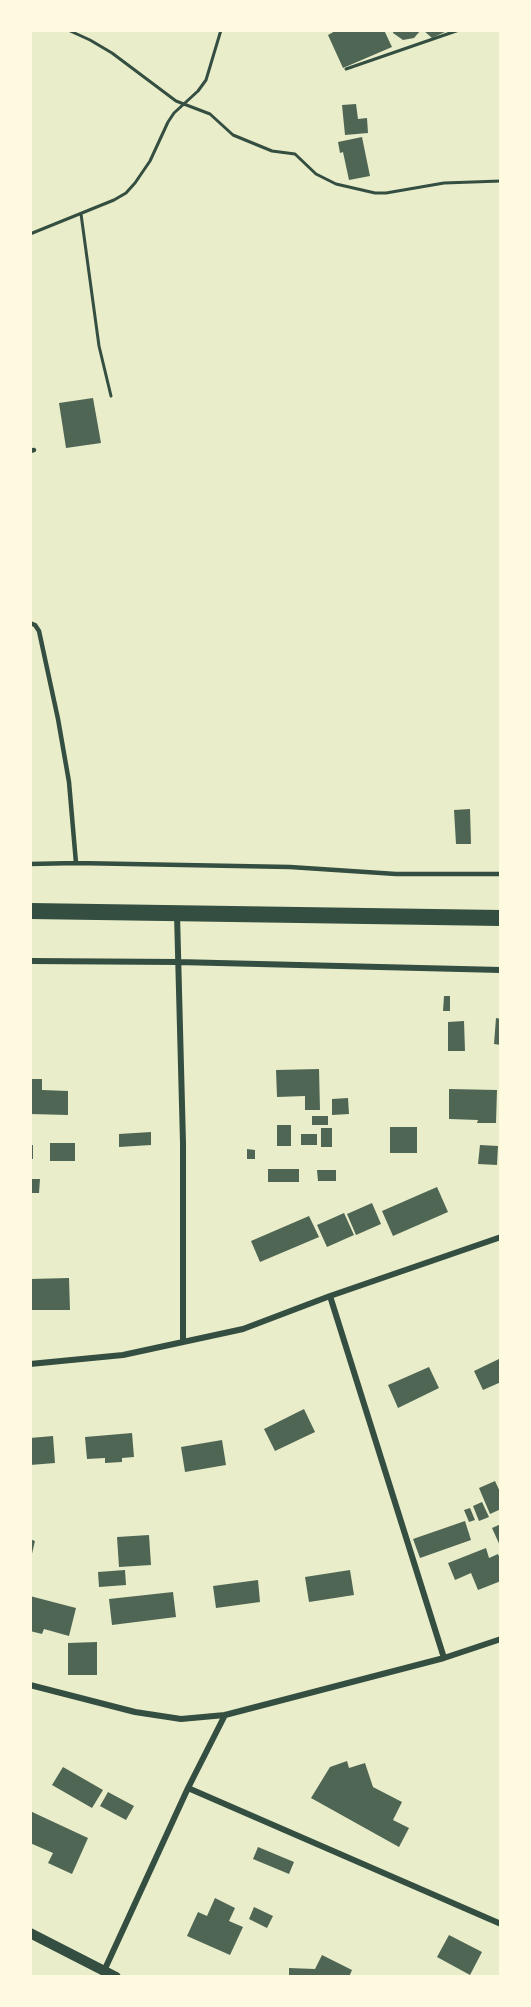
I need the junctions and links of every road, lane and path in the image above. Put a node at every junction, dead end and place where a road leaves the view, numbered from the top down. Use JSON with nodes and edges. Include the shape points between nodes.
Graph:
{"nodes":[{"id":1,"x":68,"y":30,"type":"edge"},
{"id":2,"x":221,"y":30,"type":"edge"},
{"id":3,"x":459,"y":30,"type":"edge"},
{"id":4,"x":346,"y":69,"type":"dead end"},
{"id":5,"x":184,"y":105,"type":"junction"},
{"id":6,"x":501,"y":181,"type":"edge"},
{"id":7,"x":81,"y":214,"type":"junction"},
{"id":8,"x":30,"y":234,"type":"edge"},
{"id":9,"x":111,"y":396,"type":"dead end"},
{"id":10,"x":30,"y":623,"type":"edge"},
{"id":11,"x":76,"y":863,"type":"junction"},
{"id":12,"x":30,"y":864,"type":"edge"},
{"id":13,"x":501,"y":874,"type":"edge"},
{"id":14,"x":30,"y":911,"type":"edge"},
{"id":15,"x":177,"y":914,"type":"junction"},
{"id":16,"x":501,"y":918,"type":"edge"},
{"id":17,"x":30,"y":961,"type":"edge"},
{"id":18,"x":178,"y":962,"type":"junction"},
{"id":19,"x":501,"y":970,"type":"edge"},
{"id":20,"x":501,"y":1237,"type":"edge"},
{"id":21,"x":330,"y":1296,"type":"junction"},
{"id":22,"x":183,"y":1342,"type":"junction"},
{"id":23,"x":30,"y":1364,"type":"edge"},
{"id":24,"x":501,"y":1639,"type":"edge"},
{"id":25,"x":444,"y":1658,"type":"junction"},
{"id":26,"x":30,"y":1685,"type":"edge"},
{"id":27,"x":225,"y":1715,"type":"junction"},
{"id":28,"x":188,"y":1788,"type":"junction"},
{"id":29,"x":501,"y":1924,"type":"edge"},
{"id":30,"x":30,"y":1933,"type":"edge"},
{"id":31,"x":104,"y":1971,"type":"junction"},
{"id":32,"x":116,"y":1977,"type":"edge"}],
"edges":[{"from":1,"to":5,"type":"path","via":[[112,53]]},
{"from":2,"to":5,"type":"path","via":[[206,80]]},
{"from":3,"to":4,"type":"path"},
{"from":5,"to":6,"type":"path","via":[[210,114],[243,140],[272,151],[295,154],[324,179],[350,188],[386,193],[444,183]]},
{"from":5,"to":7,"type":"path","via":[[168,122],[150,162],[126,193]]},
{"from":7,"to":8,"type":"path"},
{"from":7,"to":9,"type":"path","via":[[99,346]]},
{"from":10,"to":11,"type":"lane","via":[[39,631],[58,719],[69,782]]},
{"from":11,"to":12,"type":"lane"},
{"from":11,"to":13,"type":"lane"},
{"from":14,"to":15,"type":"highway"},
{"from":15,"to":16,"type":"highway"},
{"from":15,"to":18,"type":"street"},
{"from":17,"to":18,"type":"street"},
{"from":18,"to":19,"type":"street"},
{"from":18,"to":22,"type":"street"},
{"from":20,"to":21,"type":"street"},
{"from":21,"to":22,"type":"street","via":[[243,1329]]},
{"from":21,"to":25,"type":"street"},
{"from":22,"to":23,"type":"street","via":[[123,1355]]},
{"from":24,"to":25,"type":"street"},
{"from":25,"to":27,"type":"street"},
{"from":26,"to":27,"type":"street","via":[[158,1716],[181,1719]]},
{"from":27,"to":28,"type":"street"},
{"from":28,"to":29,"type":"street"},
{"from":28,"to":31,"type":"street"},
{"from":30,"to":31,"type":"street"},
{"from":31,"to":32,"type":"street"}]}
